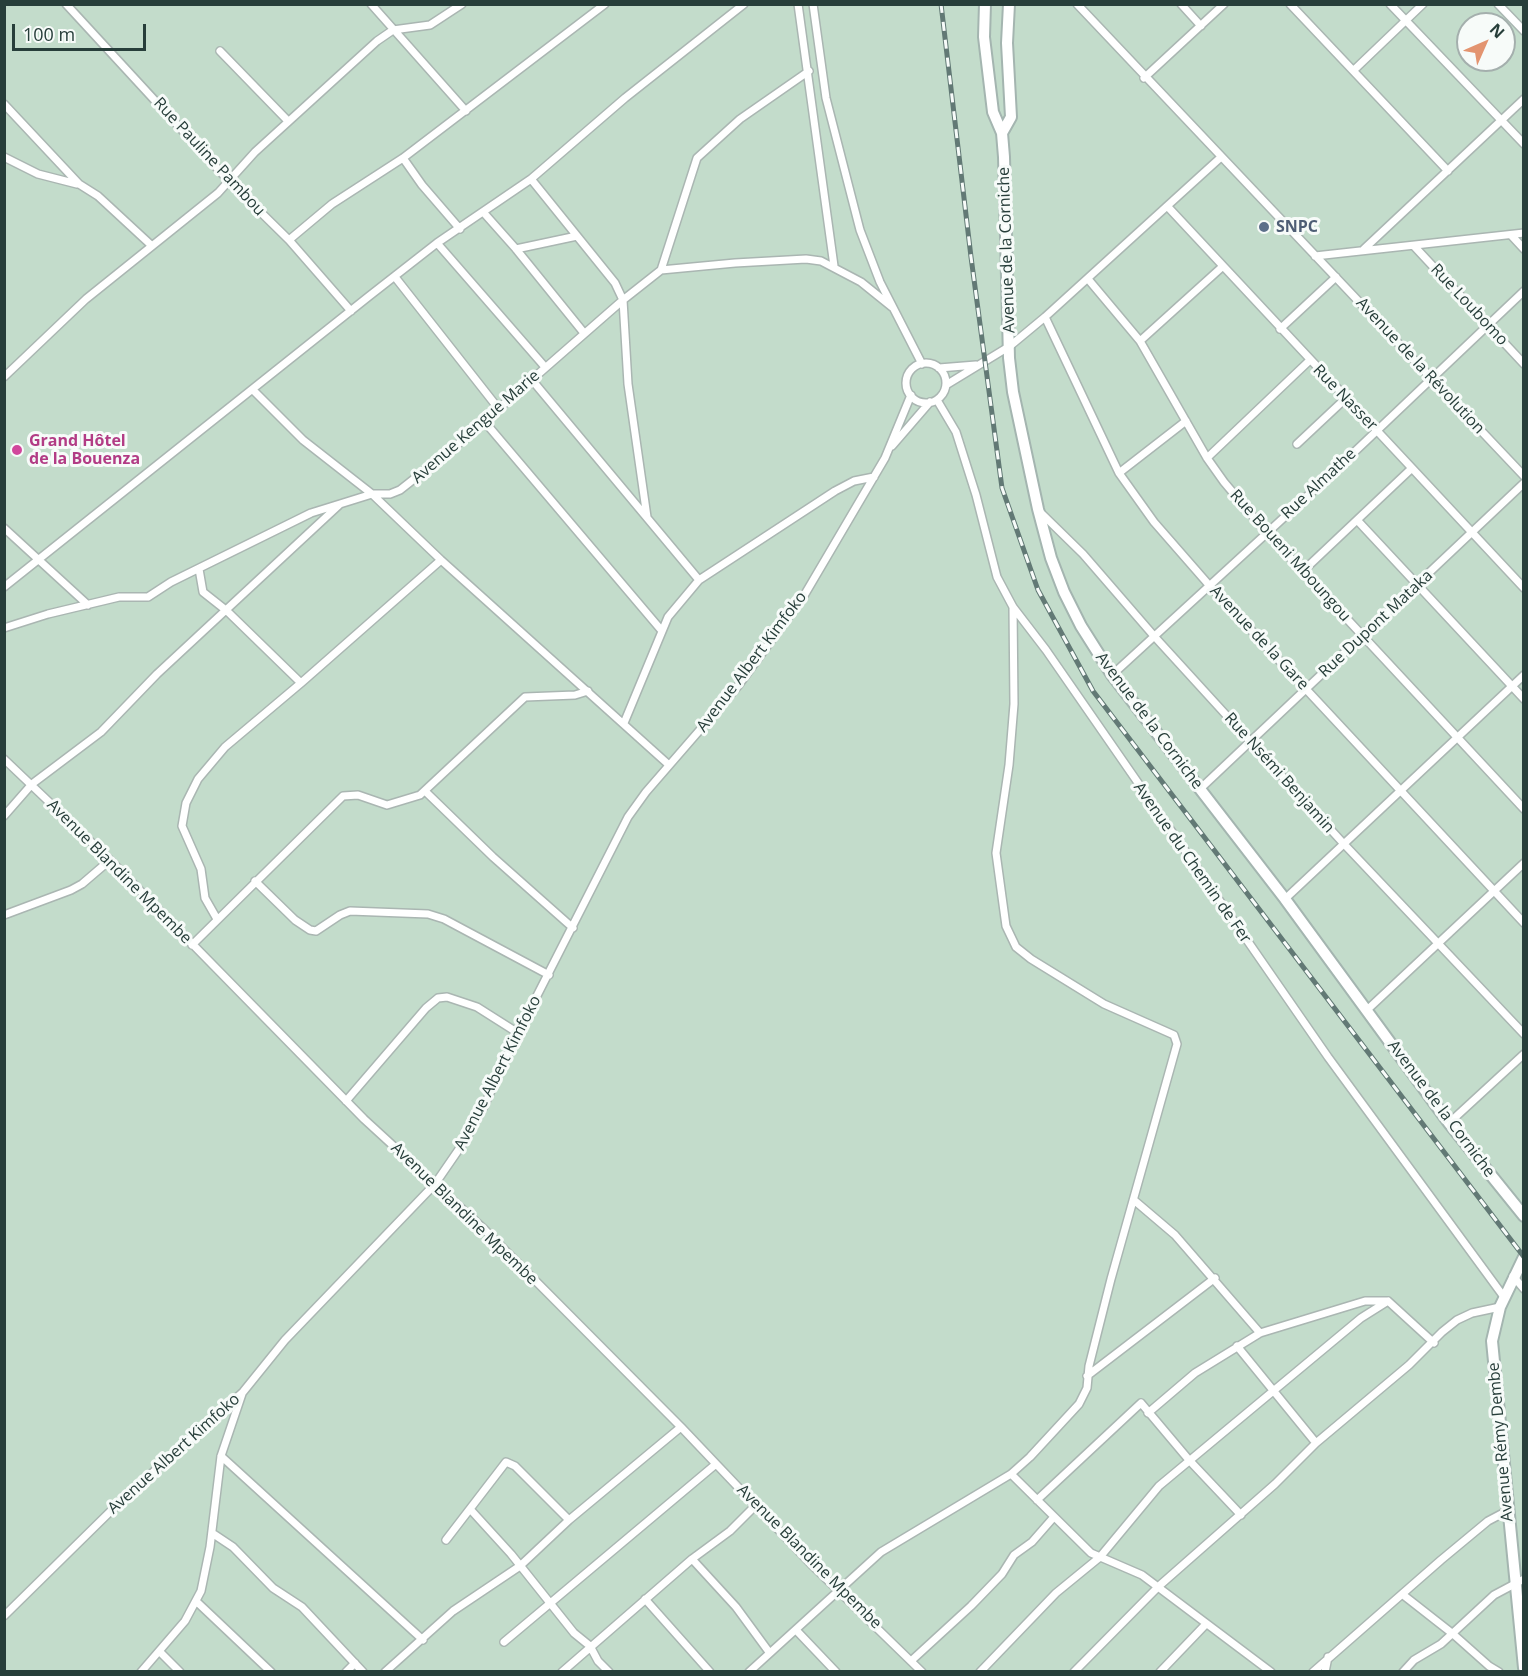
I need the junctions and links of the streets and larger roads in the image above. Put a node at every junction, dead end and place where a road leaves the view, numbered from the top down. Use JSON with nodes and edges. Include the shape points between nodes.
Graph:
{"nodes":[{"id":1,"x":66,"y":4,"type":"edge"},
{"id":2,"x":371,"y":4,"type":"edge"},
{"id":3,"x":462,"y":4,"type":"edge"},
{"id":4,"x":605,"y":4,"type":"edge"},
{"id":5,"x":744,"y":4,"type":"edge"},
{"id":6,"x":798,"y":4,"type":"edge"},
{"id":7,"x":813,"y":4,"type":"edge"},
{"id":8,"x":1009,"y":4,"type":"edge"},
{"id":9,"x":1077,"y":4,"type":"edge"},
{"id":10,"x":1181,"y":4,"type":"edge"},
{"id":11,"x":1224,"y":4,"type":"edge"},
{"id":12,"x":1290,"y":4,"type":"edge"},
{"id":13,"x":1390,"y":4,"type":"edge"},
{"id":14,"x":1423,"y":4,"type":"edge"},
{"id":15,"x":1498,"y":4,"type":"edge"},
{"id":16,"x":987,"y":5,"type":"edge"},
{"id":17,"x":1405,"y":22,"type":"junction"},
{"id":18,"x":1201,"y":26,"type":"junction"},
{"id":19,"x":393,"y":30,"type":"junction"},
{"id":20,"x":1524,"y":31,"type":"edge"},
{"id":21,"x":220,"y":51,"type":"dead end"},
{"id":22,"x":1354,"y":70,"type":"junction"},
{"id":23,"x":809,"y":71,"type":"junction"},
{"id":24,"x":1144,"y":78,"type":"junction"},
{"id":25,"x":1524,"y":99,"type":"edge"},
{"id":26,"x":4,"y":104,"type":"edge"},
{"id":27,"x":466,"y":111,"type":"junction"},
{"id":28,"x":1501,"y":120,"type":"junction"},
{"id":29,"x":288,"y":121,"type":"junction"},
{"id":30,"x":1002,"y":133,"type":"junction"},
{"id":31,"x":1524,"y":144,"type":"edge"},
{"id":32,"x":4,"y":157,"type":"edge"},
{"id":33,"x":403,"y":158,"type":"junction"},
{"id":34,"x":1220,"y":158,"type":"junction"},
{"id":35,"x":1448,"y":171,"type":"junction"},
{"id":36,"x":531,"y":179,"type":"junction"},
{"id":37,"x":229,"y":181,"type":"junction"},
{"id":38,"x":79,"y":184,"type":"junction"},
{"id":39,"x":1168,"y":207,"type":"junction"},
{"id":40,"x":484,"y":213,"type":"junction"},
{"id":41,"x":460,"y":229,"type":"junction"},
{"id":42,"x":1524,"y":233,"type":"edge"},
{"id":43,"x":1511,"y":235,"type":"junction"},
{"id":44,"x":577,"y":236,"type":"junction"},
{"id":45,"x":289,"y":240,"type":"junction"},
{"id":46,"x":437,"y":243,"type":"junction"},
{"id":47,"x":151,"y":245,"type":"junction"},
{"id":48,"x":1414,"y":246,"type":"junction"},
{"id":49,"x":516,"y":249,"type":"junction"},
{"id":50,"x":1364,"y":249,"type":"junction"},
{"id":51,"x":1524,"y":249,"type":"edge"},
{"id":52,"x":1316,"y":256,"type":"junction"},
{"id":53,"x":834,"y":266,"type":"junction"},
{"id":54,"x":1222,"y":267,"type":"junction"},
{"id":55,"x":661,"y":270,"type":"junction"},
{"id":56,"x":395,"y":277,"type":"junction"},
{"id":57,"x":1336,"y":277,"type":"junction"},
{"id":58,"x":1088,"y":279,"type":"junction"},
{"id":59,"x":1524,"y":291,"type":"edge"},
{"id":60,"x":622,"y":300,"type":"junction"},
{"id":61,"x":892,"y":307,"type":"junction"},
{"id":62,"x":351,"y":311,"type":"junction"},
{"id":63,"x":1045,"y":317,"type":"junction"},
{"id":64,"x":1486,"y":325,"type":"junction"},
{"id":65,"x":1280,"y":330,"type":"junction"},
{"id":66,"x":584,"y":333,"type":"junction"},
{"id":67,"x":1140,"y":341,"type":"junction"},
{"id":68,"x":1010,"y":346,"type":"junction"},
{"id":69,"x":1309,"y":361,"type":"junction"},
{"id":70,"x":922,"y":364,"type":"junction"},
{"id":71,"x":1524,"y":364,"type":"edge"},
{"id":72,"x":978,"y":365,"type":"junction"},
{"id":73,"x":544,"y":367,"type":"junction"},
{"id":74,"x":939,"y":368,"type":"junction"},
{"id":75,"x":4,"y":376,"type":"edge"},
{"id":76,"x":1431,"y":378,"type":"junction"},
{"id":77,"x":532,"y":380,"type":"junction"},
{"id":78,"x":946,"y":385,"type":"junction"},
{"id":79,"x":253,"y":390,"type":"junction"},
{"id":80,"x":911,"y":394,"type":"junction"},
{"id":81,"x":1346,"y":399,"type":"junction"},
{"id":82,"x":933,"y":401,"type":"junction"},
{"id":83,"x":498,"y":408,"type":"junction"},
{"id":84,"x":484,"y":421,"type":"junction"},
{"id":85,"x":1186,"y":421,"type":"junction"},
{"id":86,"x":1376,"y":431,"type":"junction"},
{"id":87,"x":1297,"y":444,"type":"dead end"},
{"id":88,"x":889,"y":451,"type":"junction"},
{"id":89,"x":1207,"y":458,"type":"junction"},
{"id":90,"x":1411,"y":469,"type":"junction"},
{"id":91,"x":1119,"y":473,"type":"junction"},
{"id":92,"x":1524,"y":476,"type":"edge"},
{"id":93,"x":874,"y":477,"type":"junction"},
{"id":94,"x":1524,"y":483,"type":"edge"},
{"id":95,"x":372,"y":494,"type":"junction"},
{"id":96,"x":341,"y":503,"type":"junction"},
{"id":97,"x":1038,"y":509,"type":"junction"},
{"id":98,"x":647,"y":517,"type":"junction"},
{"id":99,"x":1357,"y":520,"type":"junction"},
{"id":100,"x":4,"y":528,"type":"edge"},
{"id":101,"x":1471,"y":532,"type":"junction"},
{"id":102,"x":1267,"y":533,"type":"junction"},
{"id":103,"x":441,"y":560,"type":"junction"},
{"id":104,"x":38,"y":561,"type":"junction"},
{"id":105,"x":199,"y":570,"type":"junction"},
{"id":106,"x":1303,"y":571,"type":"junction"},
{"id":107,"x":699,"y":580,"type":"junction"},
{"id":108,"x":1419,"y":584,"type":"junction"},
{"id":109,"x":1209,"y":585,"type":"junction"},
{"id":110,"x":4,"y":587,"type":"edge"},
{"id":111,"x":1524,"y":588,"type":"edge"},
{"id":112,"x":88,"y":604,"type":"junction"},
{"id":113,"x":1013,"y":607,"type":"junction"},
{"id":114,"x":227,"y":611,"type":"junction"},
{"id":115,"x":4,"y":628,"type":"edge"},
{"id":116,"x":662,"y":631,"type":"junction"},
{"id":117,"x":1362,"y":635,"type":"junction"},
{"id":118,"x":1154,"y":636,"type":"junction"},
{"id":119,"x":1112,"y":675,"type":"junction"},
{"id":120,"x":1524,"y":675,"type":"edge"},
{"id":121,"x":301,"y":683,"type":"junction"},
{"id":122,"x":1512,"y":686,"type":"junction"},
{"id":123,"x":1306,"y":689,"type":"junction"},
{"id":124,"x":588,"y":691,"type":"junction"},
{"id":125,"x":1524,"y":699,"type":"edge"},
{"id":126,"x":624,"y":723,"type":"junction"},
{"id":127,"x":1457,"y":739,"type":"junction"},
{"id":128,"x":1251,"y":740,"type":"junction"},
{"id":129,"x":4,"y":759,"type":"edge"},
{"id":130,"x":669,"y":765,"type":"junction"},
{"id":131,"x":32,"y":784,"type":"junction"},
{"id":132,"x":1200,"y":789,"type":"junction"},
{"id":133,"x":1400,"y":791,"type":"junction"},
{"id":134,"x":426,"y":792,"type":"junction"},
{"id":135,"x":1524,"y":809,"type":"edge"},
{"id":136,"x":4,"y":816,"type":"edge"},
{"id":137,"x":1342,"y":843,"type":"junction"},
{"id":138,"x":110,"y":860,"type":"junction"},
{"id":139,"x":1524,"y":863,"type":"edge"},
{"id":140,"x":255,"y":881,"type":"junction"},
{"id":141,"x":1493,"y":891,"type":"junction"},
{"id":142,"x":1285,"y":899,"type":"junction"},
{"id":143,"x":4,"y":915,"type":"edge"},
{"id":144,"x":217,"y":919,"type":"junction"},
{"id":145,"x":1524,"y":923,"type":"edge"},
{"id":146,"x":573,"y":928,"type":"junction"},
{"id":147,"x":1439,"y":944,"type":"junction"},
{"id":148,"x":192,"y":945,"type":"junction"},
{"id":149,"x":549,"y":975,"type":"junction"},
{"id":150,"x":1367,"y":1011,"type":"junction"},
{"id":151,"x":518,"y":1033,"type":"junction"},
{"id":152,"x":1524,"y":1034,"type":"edge"},
{"id":153,"x":1524,"y":1054,"type":"edge"},
{"id":154,"x":346,"y":1101,"type":"junction"},
{"id":155,"x":1449,"y":1123,"type":"junction"},
{"id":156,"x":435,"y":1184,"type":"junction"},
{"id":157,"x":1135,"y":1201,"type":"junction"},
{"id":158,"x":1524,"y":1216,"type":"edge"},
{"id":159,"x":1524,"y":1257,"type":"edge"},
{"id":160,"x":1513,"y":1276,"type":"junction"},
{"id":161,"x":1215,"y":1278,"type":"junction"},
{"id":162,"x":1524,"y":1289,"type":"edge"},
{"id":163,"x":1388,"y":1301,"type":"junction"},
{"id":164,"x":1502,"y":1302,"type":"junction"},
{"id":165,"x":1260,"y":1333,"type":"junction"},
{"id":166,"x":1434,"y":1342,"type":"junction"},
{"id":167,"x":1237,"y":1346,"type":"junction"},
{"id":168,"x":1087,"y":1376,"type":"junction"},
{"id":169,"x":1273,"y":1389,"type":"junction"},
{"id":170,"x":243,"y":1392,"type":"junction"},
{"id":171,"x":1148,"y":1413,"type":"junction"},
{"id":172,"x":681,"y":1427,"type":"junction"},
{"id":173,"x":1316,"y":1443,"type":"junction"},
{"id":174,"x":221,"y":1456,"type":"junction"},
{"id":175,"x":1189,"y":1461,"type":"junction"},
{"id":176,"x":716,"y":1464,"type":"junction"},
{"id":177,"x":1011,"y":1474,"type":"junction"},
{"id":178,"x":1036,"y":1500,"type":"junction"},
{"id":179,"x":756,"y":1505,"type":"junction"},
{"id":180,"x":470,"y":1509,"type":"junction"},
{"id":181,"x":1507,"y":1511,"type":"junction"},
{"id":182,"x":1240,"y":1515,"type":"junction"},
{"id":183,"x":1053,"y":1518,"type":"junction"},
{"id":184,"x":569,"y":1520,"type":"junction"},
{"id":185,"x":212,"y":1533,"type":"junction"},
{"id":186,"x":446,"y":1540,"type":"dead end"},
{"id":187,"x":1100,"y":1557,"type":"junction"},
{"id":188,"x":692,"y":1559,"type":"junction"},
{"id":189,"x":520,"y":1566,"type":"junction"},
{"id":190,"x":1519,"y":1581,"type":"edge"},
{"id":191,"x":1159,"y":1586,"type":"junction"},
{"id":192,"x":840,"y":1592,"type":"junction"},
{"id":193,"x":1402,"y":1594,"type":"junction"},
{"id":194,"x":645,"y":1599,"type":"junction"},
{"id":195,"x":197,"y":1602,"type":"junction"},
{"id":196,"x":549,"y":1602,"type":"junction"},
{"id":197,"x":4,"y":1616,"type":"edge"},
{"id":198,"x":1206,"y":1624,"type":"junction"},
{"id":199,"x":796,"y":1630,"type":"junction"},
{"id":200,"x":1453,"y":1634,"type":"junction"},
{"id":201,"x":423,"y":1640,"type":"junction"},
{"id":202,"x":504,"y":1642,"type":"dead end"},
{"id":203,"x":590,"y":1646,"type":"junction"},
{"id":204,"x":160,"y":1652,"type":"junction"},
{"id":205,"x":769,"y":1652,"type":"junction"},
{"id":206,"x":1523,"y":1654,"type":"edge"},
{"id":207,"x":1328,"y":1657,"type":"junction"},
{"id":208,"x":911,"y":1661,"type":"junction"},
{"id":209,"x":355,"y":1663,"type":"junction"},
{"id":210,"x":1523,"y":1670,"type":"edge"},
{"id":211,"x":141,"y":1671,"type":"edge"},
{"id":212,"x":180,"y":1671,"type":"edge"},
{"id":213,"x":271,"y":1671,"type":"edge"},
{"id":214,"x":346,"y":1671,"type":"edge"},
{"id":215,"x":363,"y":1671,"type":"edge"},
{"id":216,"x":385,"y":1671,"type":"edge"},
{"id":217,"x":562,"y":1671,"type":"edge"},
{"id":218,"x":609,"y":1671,"type":"edge"},
{"id":219,"x":710,"y":1671,"type":"edge"},
{"id":220,"x":749,"y":1671,"type":"edge"},
{"id":221,"x":836,"y":1671,"type":"edge"},
{"id":222,"x":922,"y":1671,"type":"edge"},
{"id":223,"x":980,"y":1671,"type":"edge"},
{"id":224,"x":1074,"y":1671,"type":"edge"},
{"id":225,"x":1160,"y":1671,"type":"edge"},
{"id":226,"x":1271,"y":1671,"type":"edge"},
{"id":227,"x":1313,"y":1671,"type":"edge"},
{"id":228,"x":1325,"y":1671,"type":"edge"},
{"id":229,"x":1403,"y":1671,"type":"edge"},
{"id":230,"x":1499,"y":1671,"type":"edge"}],
"edges":[{"from":1,"to":37,"type":"street","name":"Rue Pauline Pambou"},
{"from":2,"to":19,"type":"street"},
{"from":3,"to":19,"type":"street","via":[[430,25]]},
{"from":4,"to":27,"type":"street"},
{"from":5,"to":36,"type":"street"},
{"from":6,"to":23,"type":"street"},
{"from":7,"to":61,"type":"street","via":[[837,147],[860,230]]},
{"from":8,"to":30,"type":"street","name":"Avenue de la Corniche","via":[[1011,117]]},
{"from":9,"to":24,"type":"street","name":"Avenue de la Révolution"},
{"from":10,"to":18,"type":"street"},
{"from":11,"to":18,"type":"street"},
{"from":12,"to":22,"type":"street"},
{"from":13,"to":17,"type":"street"},
{"from":14,"to":17,"type":"street"},
{"from":15,"to":20,"type":"street"},
{"from":16,"to":30,"type":"street","name":"Avenue de la Corniche","via":[[984,37],[993,112]]},
{"from":17,"to":22,"type":"street"},
{"from":17,"to":28,"type":"street"},
{"from":18,"to":24,"type":"street"},
{"from":19,"to":27,"type":"street"},
{"from":19,"to":29,"type":"street","via":[[351,62]]},
{"from":21,"to":29,"type":"street"},
{"from":22,"to":35,"type":"street"},
{"from":23,"to":53,"type":"street"},
{"from":23,"to":55,"type":"street","via":[[733,125],[697,158]]},
{"from":24,"to":34,"type":"street","name":"Avenue de la Révolution"},
{"from":25,"to":28,"type":"street"},
{"from":26,"to":38,"type":"street"},
{"from":27,"to":33,"type":"street"},
{"from":28,"to":31,"type":"street"},
{"from":28,"to":35,"type":"street"},
{"from":29,"to":37,"type":"street"},
{"from":30,"to":68,"type":"street","name":"Avenue de la Corniche"},
{"from":32,"to":38,"type":"street","via":[[38,174]]},
{"from":33,"to":41,"type":"street"},
{"from":33,"to":45,"type":"street","via":[[332,204]]},
{"from":34,"to":39,"type":"street"},
{"from":34,"to":52,"type":"street","name":"Avenue de la Révolution"},
{"from":35,"to":50,"type":"street"},
{"from":36,"to":40,"type":"street"},
{"from":36,"to":44,"type":"street"},
{"from":37,"to":45,"type":"street","name":"Rue Pauline Pambou"},
{"from":37,"to":47,"type":"street","via":[[190,217]]},
{"from":38,"to":47,"type":"street","via":[[98,196]]},
{"from":39,"to":54,"type":"street","name":"Rue Nasser"},
{"from":39,"to":58,"type":"street"},
{"from":40,"to":41,"type":"street"},
{"from":40,"to":49,"type":"street"},
{"from":41,"to":46,"type":"street"},
{"from":42,"to":43,"type":"street"},
{"from":43,"to":48,"type":"street"},
{"from":43,"to":51,"type":"street"},
{"from":44,"to":49,"type":"street"},
{"from":44,"to":60,"type":"street","via":[[615,283]]},
{"from":45,"to":62,"type":"street","name":"Rue Pauline Pambou"},
{"from":46,"to":56,"type":"street"},
{"from":46,"to":73,"type":"street"},
{"from":47,"to":75,"type":"street"},
{"from":48,"to":50,"type":"street"},
{"from":48,"to":64,"type":"street","name":"Rue Loubomo"},
{"from":49,"to":66,"type":"street"},
{"from":50,"to":52,"type":"street"},
{"from":52,"to":57,"type":"street","name":"Avenue de la Révolution"},
{"from":53,"to":55,"type":"street","via":[[806,259]]},
{"from":53,"to":61,"type":"street"},
{"from":54,"to":65,"type":"street","name":"Rue Nasser"},
{"from":54,"to":67,"type":"street"},
{"from":55,"to":60,"type":"street","name":"Avenue Kengue Marie"},
{"from":56,"to":62,"type":"street"},
{"from":56,"to":83,"type":"street"},
{"from":57,"to":65,"type":"street"},
{"from":57,"to":76,"type":"street","name":"Avenue de la Révolution"},
{"from":58,"to":63,"type":"street"},
{"from":58,"to":67,"type":"street","name":"Rue Boueni Mboungou"},
{"from":59,"to":64,"type":"street","name":"Rue Almathe"},
{"from":60,"to":66,"type":"street","name":"Avenue Kengue Marie"},
{"from":60,"to":98,"type":"street","via":[[628,384]]},
{"from":61,"to":70,"type":"street"},
{"from":62,"to":79,"type":"street"},
{"from":63,"to":68,"type":"street"},
{"from":63,"to":91,"type":"street","name":"Avenue de la Gare"},
{"from":64,"to":71,"type":"street","name":"Rue Loubomo"},
{"from":64,"to":76,"type":"street","name":"Rue Almathe"},
{"from":65,"to":69,"type":"street","name":"Rue Nasser"},
{"from":66,"to":73,"type":"street","name":"Avenue Kengue Marie"},
{"from":67,"to":85,"type":"street","name":"Rue Boueni Mboungou"},
{"from":68,"to":72,"type":"street"},
{"from":68,"to":97,"type":"street","name":"Avenue de la Corniche","via":[[1013,392]]},
{"from":69,"to":81,"type":"street","name":"Rue Nasser"},
{"from":69,"to":89,"type":"street"},
{"from":70,"to":74,"type":"street"},
{"from":70,"to":80,"type":"street","via":[[912,369],[907,379]]},
{"from":72,"to":74,"type":"street"},
{"from":72,"to":78,"type":"street"},
{"from":73,"to":77,"type":"street","name":"Avenue Kengue Marie"},
{"from":74,"to":78,"type":"street"},
{"from":76,"to":86,"type":"street","name":"Rue Almathe"},
{"from":76,"to":92,"type":"street","name":"Avenue de la Révolution"},
{"from":77,"to":83,"type":"street","name":"Avenue Kengue Marie"},
{"from":77,"to":98,"type":"street"},
{"from":78,"to":82,"type":"street"},
{"from":79,"to":95,"type":"street","via":[[303,440]]},
{"from":79,"to":104,"type":"street"},
{"from":80,"to":82,"type":"street","via":[[919,401]]},
{"from":80,"to":88,"type":"street","name":"Avenue Albert Kimfoko"},
{"from":81,"to":86,"type":"street","name":"Rue Nasser"},
{"from":81,"to":87,"type":"street"},
{"from":82,"to":88,"type":"street","name":"Avenue Albert Kimfoko"},
{"from":82,"to":113,"type":"street","name":"Avenue du Chemin de Fer","via":[[956,432],[997,577]]},
{"from":83,"to":84,"type":"street","name":"Avenue Kengue Marie"},
{"from":84,"to":95,"type":"street","name":"Avenue Kengue Marie","via":[[410,484],[390,494]]},
{"from":84,"to":116,"type":"street"},
{"from":85,"to":89,"type":"street","name":"Rue Boueni Mboungou"},
{"from":85,"to":91,"type":"street"},
{"from":86,"to":90,"type":"street","name":"Rue Nasser"},
{"from":86,"to":102,"type":"street","name":"Rue Almathe"},
{"from":88,"to":93,"type":"street","name":"Avenue Albert Kimfoko"},
{"from":89,"to":102,"type":"street","name":"Rue Boueni Mboungou"},
{"from":90,"to":99,"type":"street"},
{"from":90,"to":101,"type":"street","name":"Rue Nasser"},
{"from":91,"to":109,"type":"street","name":"Avenue de la Gare","via":[[1154,522]]},
{"from":93,"to":107,"type":"street","via":[[835,491]]},
{"from":93,"to":130,"type":"street","name":"Avenue Albert Kimfoko","via":[[805,594],[738,686]]},
{"from":94,"to":101,"type":"street","name":"Rue Dupont Mataka"},
{"from":95,"to":96,"type":"street","name":"Avenue Kengue Marie"},
{"from":95,"to":103,"type":"street"},
{"from":96,"to":105,"type":"street","name":"Avenue Kengue Marie","via":[[252,540]]},
{"from":96,"to":114,"type":"street"},
{"from":97,"to":118,"type":"street","name":"Rue Nsémi Benjamin"},
{"from":97,"to":119,"type":"street","name":"Avenue de la Corniche","via":[[1064,592]]},
{"from":98,"to":107,"type":"street"},
{"from":99,"to":106,"type":"street"},
{"from":99,"to":108,"type":"street"},
{"from":100,"to":104,"type":"street"},
{"from":101,"to":108,"type":"street","name":"Rue Dupont Mataka"},
{"from":101,"to":111,"type":"street","name":"Rue Nasser"},
{"from":102,"to":106,"type":"street","name":"Rue Boueni Mboungou"},
{"from":102,"to":109,"type":"street","name":"Rue Almathe"},
{"from":103,"to":121,"type":"street"},
{"from":103,"to":124,"type":"street"},
{"from":104,"to":110,"type":"street"},
{"from":104,"to":112,"type":"street"},
{"from":105,"to":112,"type":"street","name":"Avenue Kengue Marie","via":[[148,597],[119,597]]},
{"from":105,"to":114,"type":"street","via":[[203,592]]},
{"from":106,"to":117,"type":"street","name":"Rue Boueni Mboungou"},
{"from":107,"to":116,"type":"street","via":[[675,606]]},
{"from":108,"to":117,"type":"street","name":"Rue Dupont Mataka"},
{"from":108,"to":122,"type":"street"},
{"from":109,"to":118,"type":"street","name":"Rue Almathe"},
{"from":109,"to":123,"type":"street","name":"Avenue de la Gare"},
{"from":112,"to":115,"type":"street","name":"Avenue Kengue Marie"},
{"from":113,"to":157,"type":"street","via":[[1014,704],[996,853],[1006,926],[1016,947],[1031,959],[1089,996],[1171,1033],[1178,1040]]},
{"from":113,"to":164,"type":"street","name":"Avenue du Chemin de Fer"},
{"from":114,"to":121,"type":"street"},
{"from":114,"to":131,"type":"street","via":[[157,674],[101,732]]},
{"from":116,"to":126,"type":"street"},
{"from":117,"to":123,"type":"street","name":"Rue Dupont Mataka"},
{"from":117,"to":127,"type":"street","name":"Rue Boueni Mboungou"},
{"from":118,"to":119,"type":"street","name":"Rue Almathe"},
{"from":118,"to":128,"type":"street","name":"Rue Nsémi Benjamin"},
{"from":119,"to":132,"type":"street","name":"Avenue de la Corniche"},
{"from":120,"to":122,"type":"street"},
{"from":121,"to":144,"type":"street","via":[[225,747],[198,779],[186,803],[182,826],[201,869],[205,898]]},
{"from":122,"to":125,"type":"street"},
{"from":122,"to":127,"type":"street"},
{"from":123,"to":128,"type":"street","name":"Rue Dupont Mataka"},
{"from":123,"to":133,"type":"street","name":"Avenue de la Gare"},
{"from":124,"to":126,"type":"street"},
{"from":124,"to":134,"type":"street","via":[[525,697]]},
{"from":126,"to":130,"type":"street"},
{"from":127,"to":133,"type":"street"},
{"from":127,"to":135,"type":"street","name":"Rue Boueni Mboungou"},
{"from":128,"to":132,"type":"street","name":"Rue Dupont Mataka"},
{"from":128,"to":137,"type":"street","name":"Rue Nsémi Benjamin"},
{"from":129,"to":131,"type":"street","name":"Avenue Blandine Mpembe"},
{"from":130,"to":146,"type":"street","name":"Avenue Albert Kimfoko","via":[[628,816]]},
{"from":131,"to":136,"type":"street"},
{"from":131,"to":138,"type":"street","name":"Avenue Blandine Mpembe"},
{"from":132,"to":142,"type":"street","name":"Avenue de la Corniche"},
{"from":133,"to":137,"type":"street"},
{"from":133,"to":141,"type":"street","name":"Avenue de la Gare"},
{"from":134,"to":140,"type":"street","via":[[387,805],[358,795],[343,796]]},
{"from":134,"to":146,"type":"street"},
{"from":137,"to":142,"type":"street"},
{"from":137,"to":147,"type":"street","name":"Rue Nsémi Benjamin"},
{"from":138,"to":143,"type":"street","via":[[71,890]]},
{"from":138,"to":148,"type":"street","name":"Avenue Blandine Mpembe"},
{"from":139,"to":141,"type":"street"},
{"from":140,"to":144,"type":"street"},
{"from":140,"to":149,"type":"street","via":[[310,930],[316,931],[350,911],[428,914]]},
{"from":141,"to":145,"type":"street","name":"Avenue de la Gare"},
{"from":141,"to":147,"type":"street"},
{"from":142,"to":150,"type":"street","name":"Avenue de la Corniche"},
{"from":144,"to":148,"type":"street"},
{"from":146,"to":149,"type":"street","name":"Avenue Albert Kimfoko"},
{"from":147,"to":150,"type":"street"},
{"from":147,"to":152,"type":"street","name":"Rue Nsémi Benjamin"},
{"from":148,"to":154,"type":"street","name":"Avenue Blandine Mpembe"},
{"from":149,"to":151,"type":"street","name":"Avenue Albert Kimfoko"},
{"from":150,"to":155,"type":"street","name":"Avenue de la Corniche"},
{"from":151,"to":154,"type":"street","via":[[477,1007],[438,998]]},
{"from":151,"to":156,"type":"street","name":"Avenue Albert Kimfoko","via":[[466,1139]]},
{"from":153,"to":155,"type":"street"},
{"from":154,"to":156,"type":"street","name":"Avenue Blandine Mpembe"},
{"from":155,"to":158,"type":"street","name":"Avenue de la Corniche"},
{"from":156,"to":170,"type":"street","name":"Avenue Albert Kimfoko","via":[[285,1340]]},
{"from":156,"to":172,"type":"street","name":"Avenue Blandine Mpembe"},
{"from":157,"to":161,"type":"street","via":[[1175,1235]]},
{"from":157,"to":168,"type":"street"},
{"from":159,"to":160,"type":"street","name":"Avenue Rémy Dembe"},
{"from":160,"to":162,"type":"street"},
{"from":160,"to":164,"type":"street","name":"Avenue Rémy Dembe"},
{"from":161,"to":165,"type":"street"},
{"from":161,"to":168,"type":"street"},
{"from":163,"to":165,"type":"street","via":[[1365,1301]]},
{"from":163,"to":166,"type":"street"},
{"from":163,"to":169,"type":"street"},
{"from":164,"to":166,"type":"street","via":[[1457,1320]]},
{"from":164,"to":181,"type":"street","name":"Avenue Rémy Dembe","via":[[1492,1341]]},
{"from":165,"to":167,"type":"street"},
{"from":166,"to":173,"type":"street"},
{"from":167,"to":169,"type":"street"},
{"from":167,"to":171,"type":"street","via":[[1195,1373]]},
{"from":168,"to":177,"type":"street","via":[[1087,1388],[1079,1404]]},
{"from":169,"to":173,"type":"street"},
{"from":169,"to":175,"type":"street"},
{"from":170,"to":174,"type":"street"},
{"from":170,"to":197,"type":"street","name":"Avenue Albert Kimfoko","via":[[124,1498]]},
{"from":171,"to":175,"type":"street"},
{"from":171,"to":178,"type":"street","via":[[1142,1403],[1132,1410]]},
{"from":172,"to":176,"type":"street","name":"Avenue Blandine Mpembe"},
{"from":172,"to":184,"type":"street"},
{"from":173,"to":182,"type":"street"},
{"from":174,"to":185,"type":"street"},
{"from":174,"to":201,"type":"street"},
{"from":175,"to":182,"type":"street"},
{"from":175,"to":187,"type":"street","via":[[1159,1486]]},
{"from":176,"to":179,"type":"street","name":"Avenue Blandine Mpembe"},
{"from":176,"to":196,"type":"street"},
{"from":177,"to":178,"type":"street"},
{"from":177,"to":192,"type":"street","via":[[885,1549]]},
{"from":178,"to":183,"type":"street"},
{"from":179,"to":188,"type":"street","via":[[730,1531]]},
{"from":179,"to":192,"type":"street","name":"Avenue Blandine Mpembe"},
{"from":180,"to":184,"type":"street","via":[[498,1469],[510,1462]]},
{"from":180,"to":186,"type":"street"},
{"from":180,"to":189,"type":"street"},
{"from":181,"to":190,"type":"street","name":"Avenue Rémy Dembe"},
{"from":181,"to":193,"type":"street","via":[[1488,1521]]},
{"from":182,"to":191,"type":"street"},
{"from":183,"to":187,"type":"street"},
{"from":183,"to":208,"type":"street","via":[[1014,1555],[1002,1574],[971,1606]]},
{"from":184,"to":189,"type":"street"},
{"from":185,"to":195,"type":"street"},
{"from":185,"to":209,"type":"street","via":[[233,1547],[273,1588],[302,1607]]},
{"from":187,"to":191,"type":"street"},
{"from":187,"to":223,"type":"street","via":[[1056,1593]]},
{"from":188,"to":194,"type":"street"},
{"from":188,"to":205,"type":"street","via":[[736,1607]]},
{"from":189,"to":196,"type":"street"},
{"from":189,"to":201,"type":"street","via":[[453,1611]]},
{"from":190,"to":200,"type":"street","via":[[1494,1595]]},
{"from":190,"to":206,"type":"street","name":"Avenue Rémy Dembe"},
{"from":191,"to":198,"type":"street"},
{"from":191,"to":224,"type":"street"},
{"from":192,"to":199,"type":"street"},
{"from":192,"to":208,"type":"street","name":"Avenue Blandine Mpembe"},
{"from":193,"to":200,"type":"street"},
{"from":193,"to":207,"type":"street"},
{"from":194,"to":203,"type":"street"},
{"from":194,"to":219,"type":"street"},
{"from":195,"to":204,"type":"street"},
{"from":195,"to":213,"type":"street"},
{"from":196,"to":202,"type":"street"},
{"from":196,"to":203,"type":"street","via":[[582,1642]]},
{"from":198,"to":225,"type":"street"},
{"from":198,"to":226,"type":"street"},
{"from":199,"to":205,"type":"street"},
{"from":199,"to":221,"type":"street"},
{"from":200,"to":229,"type":"street"},
{"from":200,"to":230,"type":"street"},
{"from":201,"to":216,"type":"street"},
{"from":203,"to":217,"type":"street"},
{"from":203,"to":218,"type":"street"},
{"from":204,"to":211,"type":"street"},
{"from":204,"to":212,"type":"street"},
{"from":205,"to":220,"type":"street"},
{"from":206,"to":210,"type":"street","name":"Avenue Rémy Dembe"},
{"from":207,"to":227,"type":"street"},
{"from":207,"to":228,"type":"street"},
{"from":208,"to":222,"type":"street","name":"Avenue Blandine Mpembe"},
{"from":209,"to":214,"type":"street"},
{"from":209,"to":215,"type":"street"}]}
